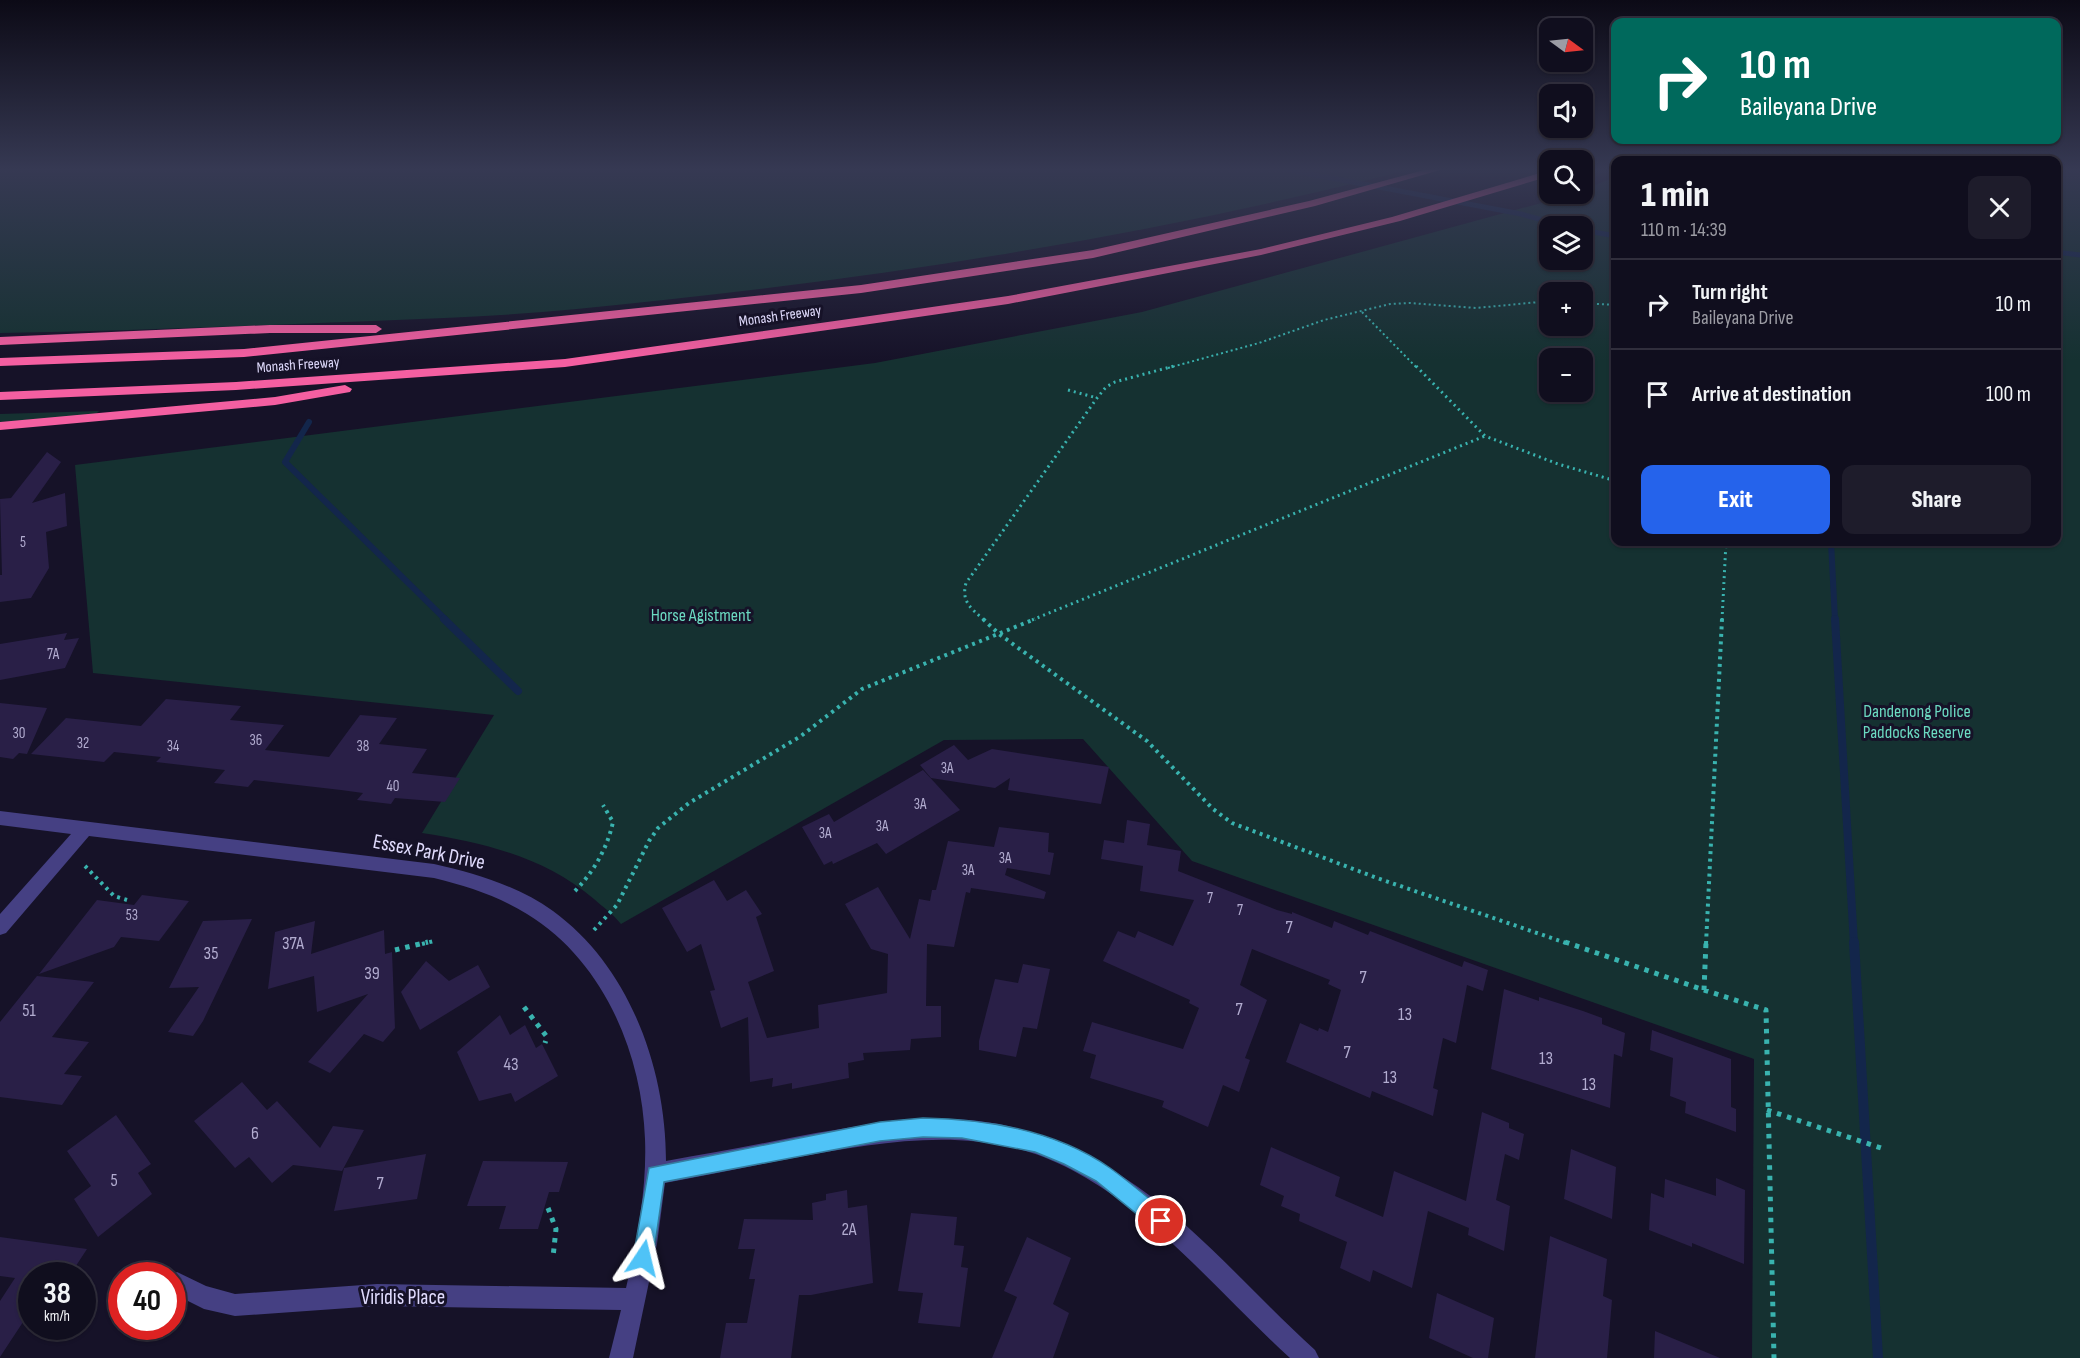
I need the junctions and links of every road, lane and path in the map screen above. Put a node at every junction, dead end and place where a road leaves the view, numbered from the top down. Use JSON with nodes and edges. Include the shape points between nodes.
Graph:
{"nodes":[{"id":1,"x":1182,"y":233,"type":"edge"},
{"id":2,"x":1337,"y":233,"type":"edge"},
{"id":3,"x":1539,"y":302,"type":"edge"},
{"id":4,"x":1593,"y":304,"type":"edge"},
{"id":5,"x":1611,"y":305,"type":"edge"},
{"id":6,"x":1362,"y":311,"type":"junction"},
{"id":7,"x":475,"y":328,"type":"junction"},
{"id":8,"x":0,"y":340,"type":"edge"},
{"id":9,"x":0,"y":362,"type":"edge"},
{"id":10,"x":453,"y":370,"type":"junction"},
{"id":11,"x":1068,"y":390,"type":"dead end"},
{"id":12,"x":0,"y":396,"type":"edge"},
{"id":13,"x":1097,"y":398,"type":"junction"},
{"id":14,"x":0,"y":426,"type":"edge"},
{"id":15,"x":1485,"y":436,"type":"junction"},
{"id":16,"x":1611,"y":480,"type":"edge"},
{"id":17,"x":1726,"y":546,"type":"edge"},
{"id":18,"x":999,"y":634,"type":"junction"},
{"id":19,"x":603,"y":805,"type":"dead end"},
{"id":20,"x":0,"y":818,"type":"edge"},
{"id":21,"x":86,"y":828,"type":"junction"},
{"id":22,"x":85,"y":866,"type":"dead end"},
{"id":23,"x":575,"y":891,"type":"dead end"},
{"id":24,"x":127,"y":900,"type":"dead end"},
{"id":25,"x":0,"y":927,"type":"edge"},
{"id":26,"x":434,"y":941,"type":"dead end"},
{"id":27,"x":578,"y":945,"type":"junction"},
{"id":28,"x":395,"y":950,"type":"dead end"},
{"id":29,"x":1704,"y":990,"type":"junction"},
{"id":30,"x":524,"y":1006,"type":"dead end"},
{"id":31,"x":545,"y":1043,"type":"dead end"},
{"id":32,"x":1767,"y":1110,"type":"junction"},
{"id":33,"x":1884,"y":1149,"type":"dead end"},
{"id":34,"x":656,"y":1174,"type":"junction"},
{"id":35,"x":548,"y":1208,"type":"dead end"},
{"id":36,"x":553,"y":1257,"type":"dead end"},
{"id":37,"x":186,"y":1289,"type":"edge"},
{"id":38,"x":635,"y":1299,"type":"junction"},
{"id":39,"x":621,"y":1358,"type":"edge"},
{"id":40,"x":1307,"y":1358,"type":"edge"},
{"id":41,"x":1774,"y":1358,"type":"edge"}],
"edges":[{"from":1,"to":7,"type":"highway","name":"Monash Freeway","via":[[1082,256],[861,289]]},
{"from":2,"to":10,"type":"highway","name":"Monash Freeway","via":[[1261,252],[1008,300],[565,363]]},
{"from":3,"to":6,"type":"path","via":[[1476,308],[1390,304]]},
{"from":4,"to":5,"type":"path"},
{"from":6,"to":13,"type":"path","via":[[1259,343],[1129,376],[1106,387]]},
{"from":6,"to":15,"type":"path"},
{"from":7,"to":8,"type":"highway","via":[[270,329]]},
{"from":7,"to":9,"type":"highway","name":"Monash Freeway","via":[[244,353]]},
{"from":10,"to":12,"type":"highway","name":"Monash Freeway","via":[[236,386]]},
{"from":10,"to":14,"type":"highway","via":[[275,401]]},
{"from":11,"to":13,"type":"path"},
{"from":13,"to":18,"type":"path","via":[[966,584],[963,595],[967,604]]},
{"from":15,"to":16,"type":"path"},
{"from":15,"to":18,"type":"path"},
{"from":17,"to":29,"type":"path"},
{"from":18,"to":27,"type":"path","via":[[862,689],[801,736],[689,803],[658,828],[617,905]]},
{"from":18,"to":29,"type":"path","via":[[1147,741],[1213,809],[1232,823],[1377,878]]},
{"from":19,"to":23,"type":"path","via":[[613,822],[611,834],[591,874]]},
{"from":20,"to":21,"type":"street","name":"Essex Park Drive"},
{"from":21,"to":25,"type":"street"},
{"from":21,"to":27,"type":"street","name":"Essex Park Drive","via":[[443,873],[508,895],[547,918]]},
{"from":22,"to":24,"type":"path","via":[[114,896]]},
{"from":26,"to":28,"type":"path"},
{"from":27,"to":34,"type":"street","name":"Essex Park Drive","via":[[618,1000],[633,1034],[652,1108]]},
{"from":29,"to":32,"type":"path","via":[[1766,1010]]},
{"from":30,"to":31,"type":"path","via":[[547,1037]]},
{"from":32,"to":33,"type":"path"},
{"from":32,"to":41,"type":"path"},
{"from":34,"to":38,"type":"street","name":"Essex Park Drive"},
{"from":34,"to":40,"type":"street","via":[[891,1130],[962,1128],[1035,1143],[1094,1170],[1132,1196]]},
{"from":35,"to":36,"type":"path","via":[[556,1229]]},
{"from":37,"to":38,"type":"street","name":"Viridis Place","via":[[214,1302],[235,1305],[377,1295]]},
{"from":38,"to":39,"type":"street","name":"Essex Park Drive"}]}
